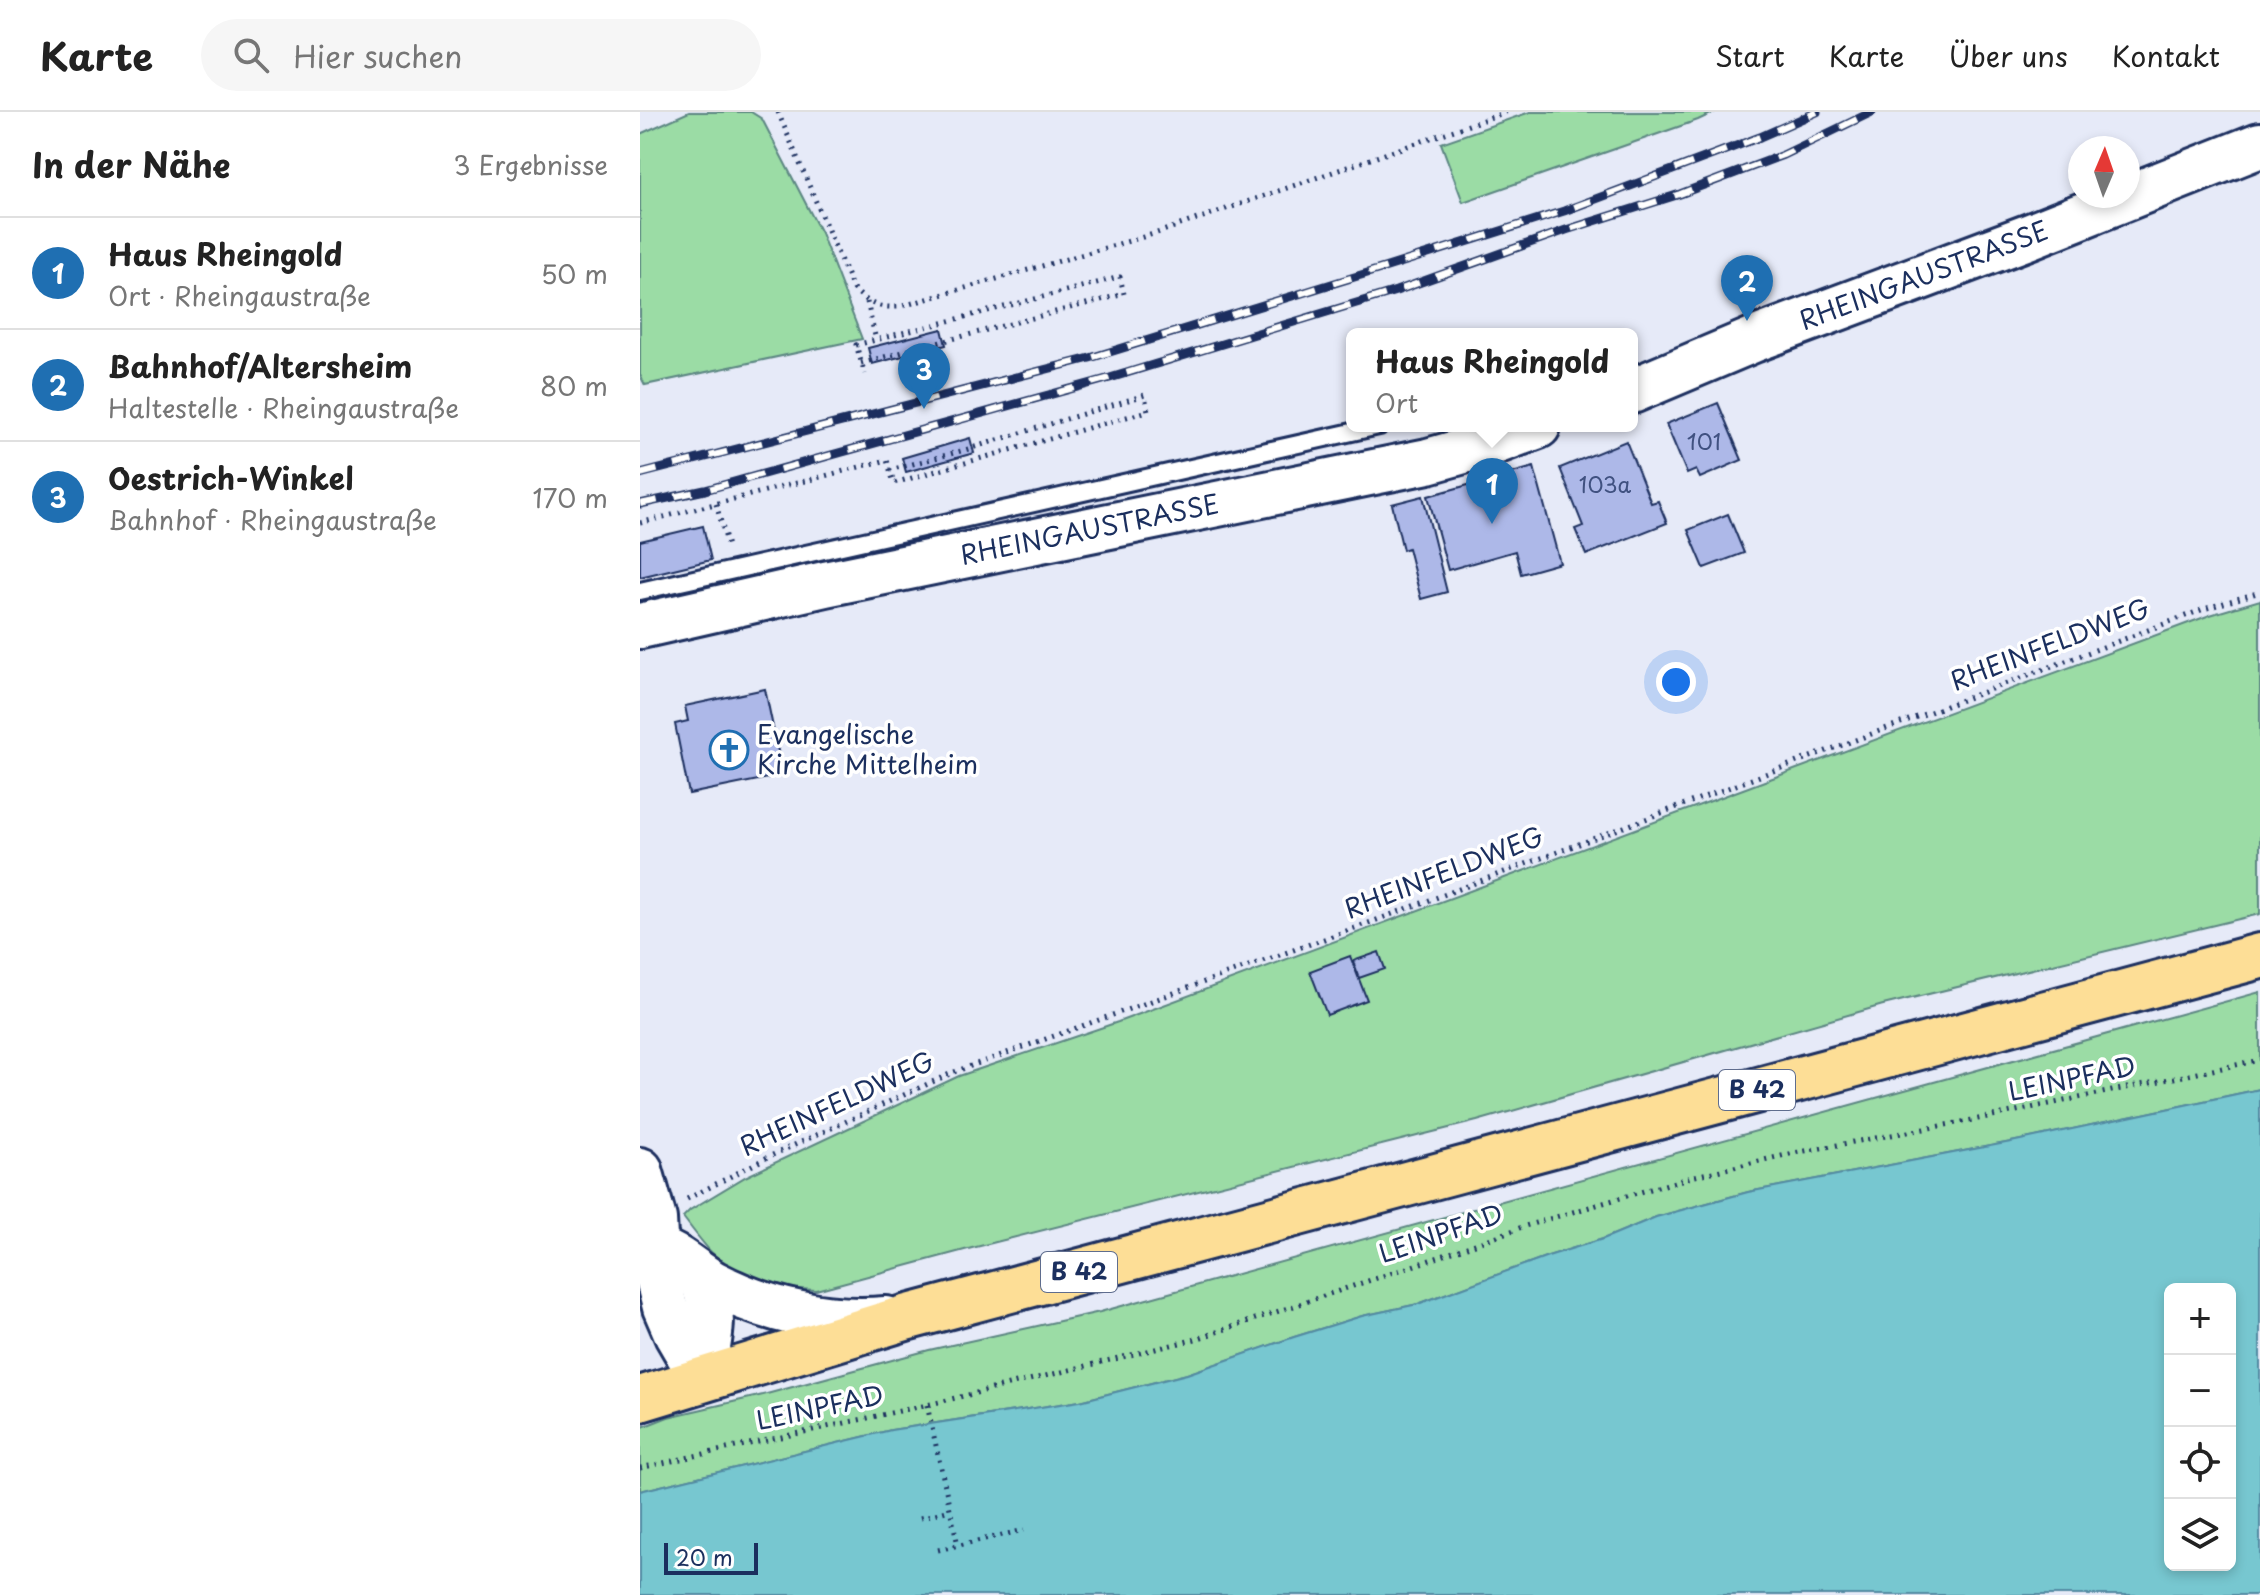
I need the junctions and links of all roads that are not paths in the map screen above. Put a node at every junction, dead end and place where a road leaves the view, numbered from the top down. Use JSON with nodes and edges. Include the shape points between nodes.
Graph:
{"nodes":[{"id":1,"x":2260,"y":145,"type":"edge"},
{"id":2,"x":1638,"y":388,"type":"edge"},
{"id":3,"x":1352,"y":432,"type":"edge"},
{"id":4,"x":1520,"y":432,"type":"edge"},
{"id":5,"x":640,"y":591,"type":"edge"},
{"id":6,"x":640,"y":626,"type":"edge"},
{"id":7,"x":2260,"y":956,"type":"edge"},
{"id":8,"x":640,"y":1170,"type":"edge"},
{"id":9,"x":655,"y":1247,"type":"junction"},
{"id":10,"x":700,"y":1275,"type":"junction"},
{"id":11,"x":640,"y":1318,"type":"edge"},
{"id":12,"x":905,"y":1318,"type":"junction"},
{"id":13,"x":702,"y":1378,"type":"junction"},
{"id":14,"x":640,"y":1399,"type":"edge"}],
"edges":[{"from":1,"to":2,"type":"main road","name":"RHEINGAUSTRASSE"},
{"from":3,"to":5,"type":"lane"},
{"from":4,"to":6,"type":"main road","name":"RHEINGAUSTRASSE","via":[[1428,461]]},
{"from":7,"to":12,"type":"main road","number":"B 42"},
{"from":8,"to":9,"type":"main road"},
{"from":9,"to":10,"type":"main road"},
{"from":9,"to":11,"type":"main road"},
{"from":9,"to":13,"type":"main road","via":[[665,1307]]},
{"from":10,"to":12,"type":"main road","via":[[761,1304],[797,1314],[832,1320]]},
{"from":10,"to":13,"type":"main road","via":[[712,1308]]},
{"from":12,"to":13,"type":"main road","number":"B 42"},
{"from":13,"to":14,"type":"main road","number":"B 42"}]}
